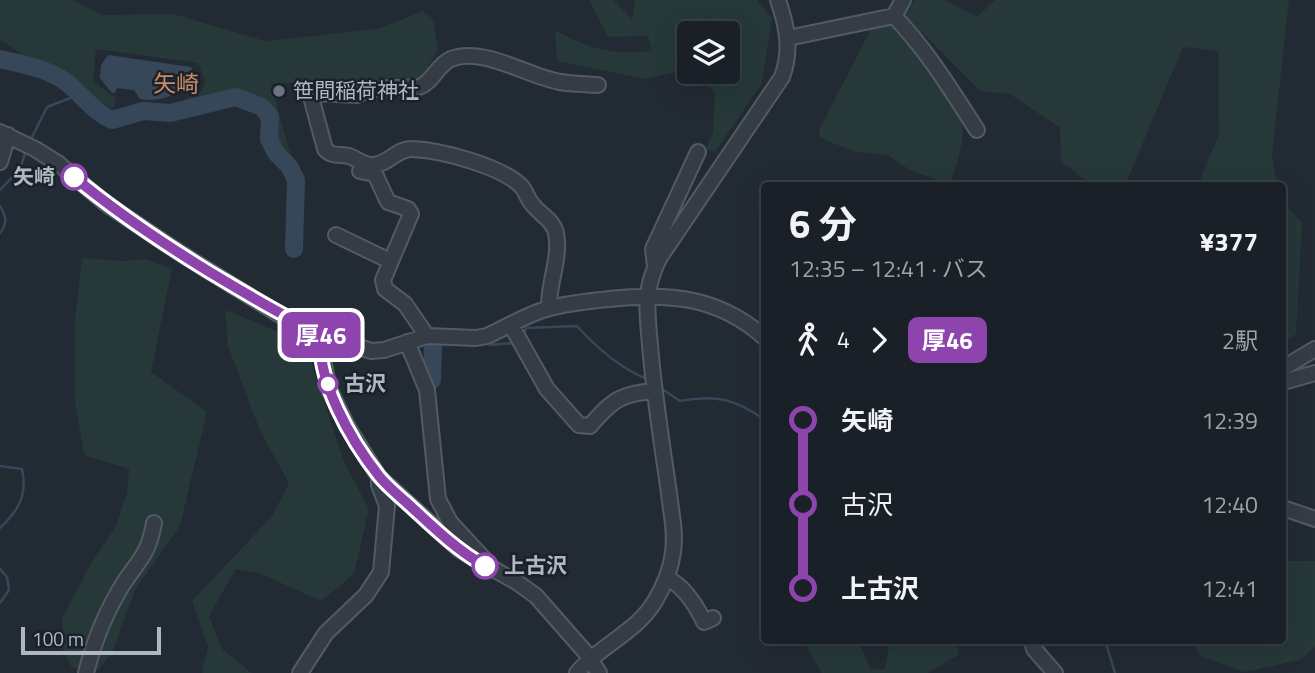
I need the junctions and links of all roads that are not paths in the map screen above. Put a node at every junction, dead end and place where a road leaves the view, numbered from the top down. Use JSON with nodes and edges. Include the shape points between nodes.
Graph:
{"nodes":[{"id":1,"x":778,"y":0,"type":"edge"},
{"id":2,"x":904,"y":0,"type":"edge"},
{"id":3,"x":894,"y":16,"type":"junction"},
{"id":4,"x":789,"y":38,"type":"junction"},
{"id":5,"x":592,"y":83,"type":"dead end"},
{"id":6,"x":977,"y":130,"type":"dead end"},
{"id":7,"x":4,"y":133,"type":"edge"},
{"id":8,"x":698,"y":152,"type":"dead end"},
{"id":9,"x":356,"y":161,"type":"junction"},
{"id":10,"x":0,"y":162,"type":"edge"},
{"id":11,"x":336,"y":235,"type":"dead end"},
{"id":12,"x":390,"y":261,"type":"junction"},
{"id":13,"x":655,"y":266,"type":"junction"},
{"id":14,"x":646,"y":295,"type":"junction"},
{"id":15,"x":549,"y":308,"type":"junction"},
{"id":16,"x":321,"y":334,"type":"junction"},
{"id":17,"x":761,"y":334,"type":"edge"},
{"id":18,"x":516,"y":335,"type":"junction"},
{"id":19,"x":426,"y":336,"type":"junction"},
{"id":20,"x":407,"y":342,"type":"junction"},
{"id":21,"x":1315,"y":349,"type":"edge"},
{"id":22,"x":1286,"y":366,"type":"edge"},
{"id":23,"x":1315,"y":373,"type":"edge"},
{"id":24,"x":1286,"y":381,"type":"edge"},
{"id":25,"x":655,"y":391,"type":"junction"},
{"id":26,"x":379,"y":477,"type":"junction"},
{"id":27,"x":1286,"y":509,"type":"edge"},
{"id":28,"x":1315,"y":519,"type":"edge"},
{"id":29,"x":154,"y":523,"type":"dead end"},
{"id":30,"x":487,"y":567,"type":"junction"},
{"id":31,"x":667,"y":578,"type":"junction"},
{"id":32,"x":713,"y":618,"type":"dead end"},
{"id":33,"x":1033,"y":644,"type":"edge"},
{"id":34,"x":589,"y":660,"type":"junction"},
{"id":35,"x":86,"y":673,"type":"edge"},
{"id":36,"x":300,"y":673,"type":"edge"},
{"id":37,"x":577,"y":673,"type":"edge"},
{"id":38,"x":599,"y":673,"type":"edge"},
{"id":39,"x":1055,"y":673,"type":"edge"}],
"edges":[{"from":1,"to":4,"type":"street"},
{"from":2,"to":3,"type":"street"},
{"from":3,"to":4,"type":"street"},
{"from":3,"to":6,"type":"street"},
{"from":4,"to":13,"type":"street","via":[[782,77]]},
{"from":5,"to":9,"type":"street","via":[[559,82],[487,58],[465,58],[449,60],[419,87],[368,89],[357,95],[314,93],[311,97],[325,149]]},
{"from":7,"to":10,"type":"street"},
{"from":7,"to":16,"type":"street","via":[[59,164],[105,203],[180,253],[285,318]]},
{"from":8,"to":13,"type":"street","via":[[653,249]]},
{"from":9,"to":12,"type":"street","via":[[361,172],[375,174],[388,202],[411,214]]},
{"from":9,"to":15,"type":"street","via":[[378,165],[409,148],[445,154],[507,175],[523,187],[556,232]]},
{"from":11,"to":12,"type":"street"},
{"from":12,"to":19,"type":"street","via":[[383,279],[385,289],[405,304]]},
{"from":13,"to":14,"type":"street"},
{"from":14,"to":15,"type":"street"},
{"from":14,"to":17,"type":"street","via":[[693,299],[726,310]]},
{"from":14,"to":25,"type":"street"},
{"from":15,"to":18,"type":"street"},
{"from":16,"to":20,"type":"street","via":[[371,351]]},
{"from":16,"to":26,"type":"street","via":[[329,388]]},
{"from":18,"to":19,"type":"street"},
{"from":18,"to":25,"type":"street","via":[[547,390],[579,425],[590,426],[623,395]]},
{"from":19,"to":20,"type":"street"},
{"from":20,"to":30,"type":"street","via":[[427,390],[438,499],[450,522],[482,555]]},
{"from":21,"to":22,"type":"street"},
{"from":23,"to":24,"type":"street"},
{"from":25,"to":31,"type":"street","via":[[674,522]]},
{"from":26,"to":30,"type":"street","via":[[460,550]]},
{"from":26,"to":36,"type":"street","via":[[387,506],[381,572],[366,595],[326,634]]},
{"from":27,"to":28,"type":"street"},
{"from":29,"to":35,"type":"street","via":[[146,553],[108,611]]},
{"from":30,"to":34,"type":"street","via":[[543,603]]},
{"from":31,"to":32,"type":"street","via":[[677,584],[704,622]]},
{"from":31,"to":34,"type":"street","via":[[653,604],[627,632]]},
{"from":33,"to":39,"type":"street"},
{"from":34,"to":37,"type":"street"},
{"from":34,"to":38,"type":"street"}]}
